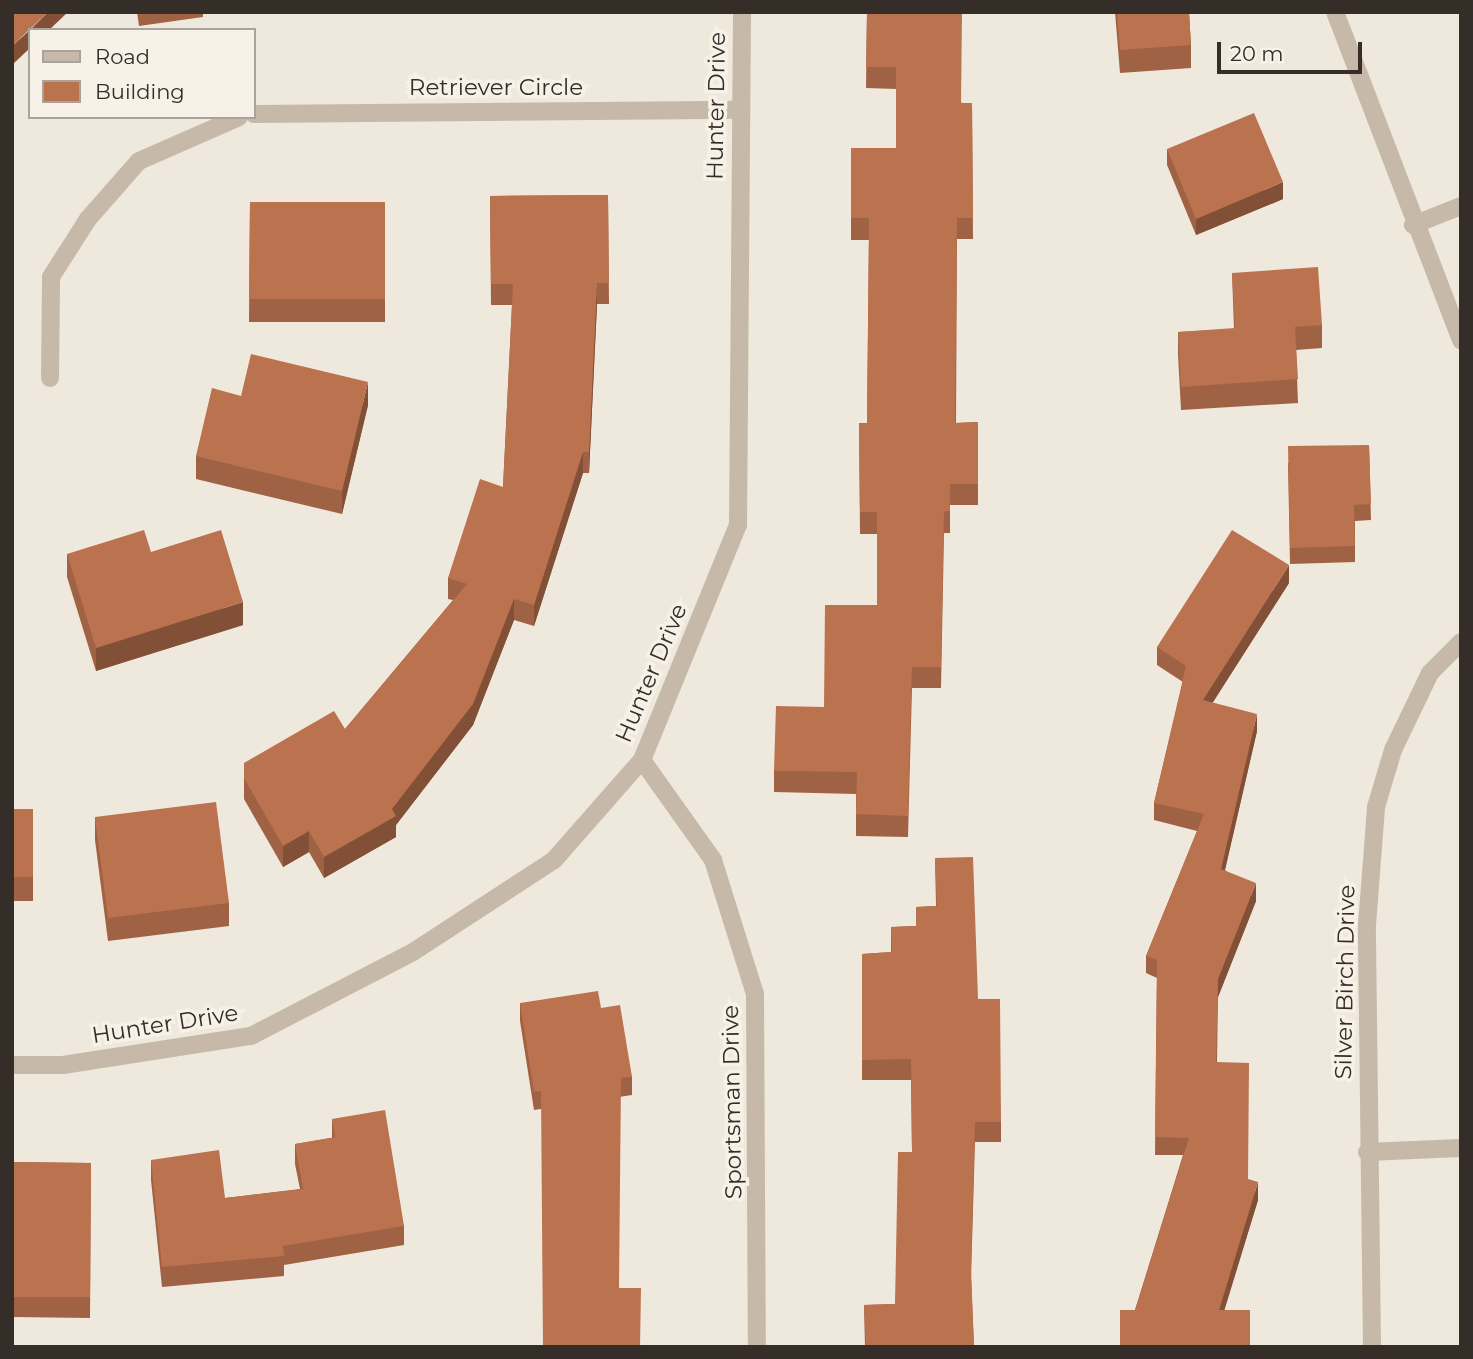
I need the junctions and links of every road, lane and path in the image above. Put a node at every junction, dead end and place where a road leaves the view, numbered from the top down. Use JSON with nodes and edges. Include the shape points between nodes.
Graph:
{"nodes":[{"id":1,"x":742,"y":12,"type":"edge"},
{"id":2,"x":1335,"y":12,"type":"edge"},
{"id":3,"x":738,"y":110,"type":"junction"},
{"id":4,"x":256,"y":114,"type":"edge"},
{"id":5,"x":234,"y":119,"type":"edge"},
{"id":6,"x":1461,"y":206,"type":"edge"},
{"id":7,"x":1413,"y":225,"type":"junction"},
{"id":8,"x":1461,"y":341,"type":"edge"},
{"id":9,"x":50,"y":377,"type":"dead end"},
{"id":10,"x":1461,"y":642,"type":"edge"},
{"id":11,"x":642,"y":760,"type":"junction"},
{"id":12,"x":12,"y":1065,"type":"edge"},
{"id":13,"x":1461,"y":1147,"type":"edge"},
{"id":14,"x":1367,"y":1152,"type":"junction"},
{"id":15,"x":757,"y":1347,"type":"edge"},
{"id":16,"x":1372,"y":1347,"type":"edge"}],
"edges":[{"from":1,"to":3,"type":"street","name":"Hunter Drive"},
{"from":2,"to":7,"type":"street"},
{"from":3,"to":4,"type":"street","name":"Retriever Circle"},
{"from":3,"to":11,"type":"street","name":"Hunter Drive","via":[[738,525]]},
{"from":5,"to":9,"type":"street","via":[[139,161],[88,219],[51,277]]},
{"from":6,"to":7,"type":"street"},
{"from":7,"to":8,"type":"street"},
{"from":10,"to":14,"type":"street","name":"Silver Birch Drive","via":[[1430,673],[1393,750],[1376,807],[1367,925]]},
{"from":11,"to":12,"type":"street","name":"Hunter Drive","via":[[554,860],[413,952],[251,1036],[63,1065]]},
{"from":11,"to":15,"type":"street","name":"Sportsman Drive","via":[[713,860],[755,994]]},
{"from":13,"to":14,"type":"street"},
{"from":14,"to":16,"type":"street","name":"Silver Birch Drive"}]}
